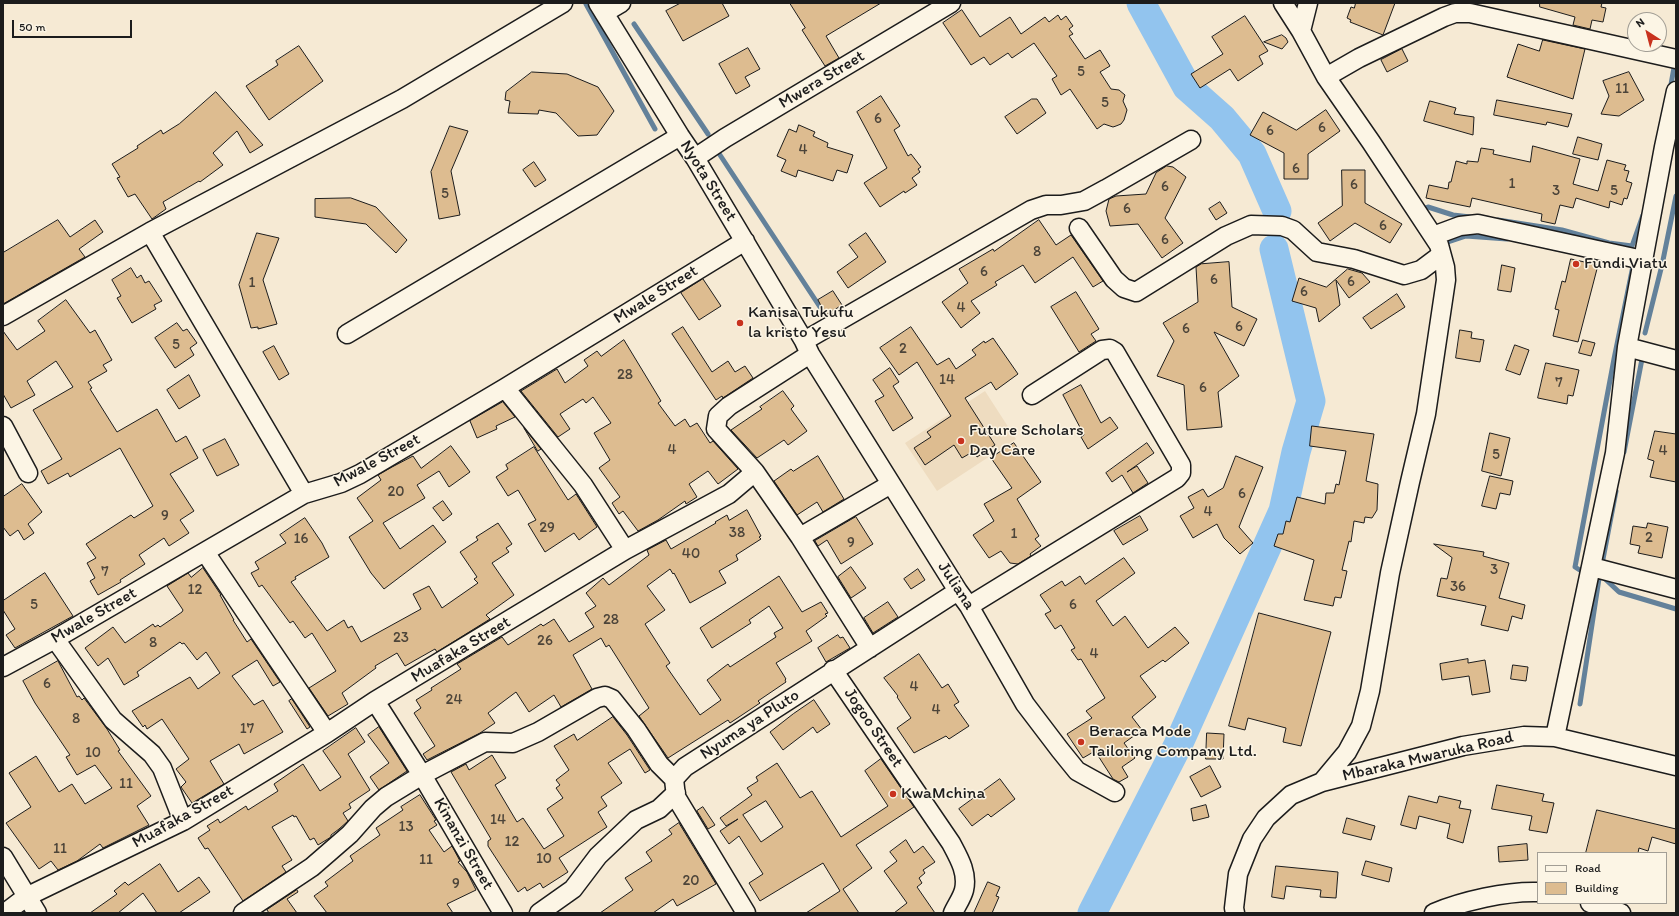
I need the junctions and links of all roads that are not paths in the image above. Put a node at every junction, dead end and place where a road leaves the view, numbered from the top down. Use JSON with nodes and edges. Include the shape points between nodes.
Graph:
{"nodes":[{"id":1,"x":563,"y":3,"type":"edge"},
{"id":2,"x":621,"y":3,"type":"edge"},
{"id":3,"x":951,"y":3,"type":"edge"},
{"id":4,"x":1283,"y":3,"type":"edge"},
{"id":5,"x":1308,"y":3,"type":"edge"},
{"id":6,"x":601,"y":8,"type":"edge"},
{"id":7,"x":1301,"y":31,"type":"junction"},
{"id":8,"x":1676,"y":59,"type":"edge"},
{"id":9,"x":1326,"y":77,"type":"junction"},
{"id":10,"x":1676,"y":91,"type":"edge"},
{"id":11,"x":680,"y":136,"type":"junction"},
{"id":12,"x":1191,"y":140,"type":"dead end"},
{"id":13,"x":695,"y":158,"type":"junction"},
{"id":14,"x":1079,"y":228,"type":"dead end"},
{"id":15,"x":150,"y":232,"type":"junction"},
{"id":16,"x":1432,"y":236,"type":"junction"},
{"id":17,"x":745,"y":241,"type":"junction"},
{"id":18,"x":1441,"y":255,"type":"junction"},
{"id":19,"x":1643,"y":260,"type":"junction"},
{"id":20,"x":3,"y":316,"type":"edge"},
{"id":21,"x":347,"y":334,"type":"dead end"},
{"id":22,"x":1627,"y":347,"type":"junction"},
{"id":23,"x":810,"y":352,"type":"junction"},
{"id":24,"x":1676,"y":360,"type":"edge"},
{"id":25,"x":505,"y":388,"type":"junction"},
{"id":26,"x":1032,"y":395,"type":"dead end"},
{"id":27,"x":3,"y":426,"type":"edge"},
{"id":28,"x":755,"y":472,"type":"junction"},
{"id":29,"x":28,"y":473,"type":"dead end"},
{"id":30,"x":891,"y":484,"type":"junction"},
{"id":31,"x":304,"y":494,"type":"junction"},
{"id":32,"x":800,"y":537,"type":"junction"},
{"id":33,"x":625,"y":550,"type":"junction"},
{"id":34,"x":205,"y":552,"type":"junction"},
{"id":35,"x":1592,"y":566,"type":"junction"},
{"id":36,"x":1676,"y":589,"type":"edge"},
{"id":37,"x":958,"y":590,"type":"junction"},
{"id":38,"x":969,"y":606,"type":"junction"},
{"id":39,"x":55,"y":639,"type":"junction"},
{"id":40,"x":870,"y":648,"type":"junction"},
{"id":41,"x":3,"y":667,"type":"edge"},
{"id":42,"x":834,"y":670,"type":"junction"},
{"id":43,"x":376,"y":701,"type":"junction"},
{"id":44,"x":327,"y":733,"type":"junction"},
{"id":45,"x":1555,"y":737,"type":"junction"},
{"id":46,"x":1676,"y":766,"type":"edge"},
{"id":47,"x":422,"y":775,"type":"junction"},
{"id":48,"x":1322,"y":782,"type":"junction"},
{"id":49,"x":675,"y":786,"type":"junction"},
{"id":50,"x":1115,"y":792,"type":"dead end"},
{"id":51,"x":183,"y":821,"type":"junction"},
{"id":52,"x":3,"y":857,"type":"edge"},
{"id":53,"x":1537,"y":892,"type":"edge"},
{"id":54,"x":26,"y":897,"type":"junction"},
{"id":55,"x":1593,"y":904,"type":"edge"},
{"id":56,"x":5,"y":913,"type":"edge"},
{"id":57,"x":37,"y":913,"type":"edge"},
{"id":58,"x":242,"y":913,"type":"edge"},
{"id":59,"x":503,"y":913,"type":"edge"},
{"id":60,"x":538,"y":913,"type":"edge"},
{"id":61,"x":746,"y":913,"type":"edge"},
{"id":62,"x":953,"y":913,"type":"edge"},
{"id":63,"x":1235,"y":913,"type":"edge"},
{"id":64,"x":1434,"y":913,"type":"edge"},
{"id":65,"x":1621,"y":913,"type":"edge"}],
"edges":[{"from":1,"to":15,"type":"street","via":[[402,99]]},
{"from":2,"to":6,"type":"street"},
{"from":3,"to":13,"type":"street","name":"Mwera Street"},
{"from":4,"to":7,"type":"street"},
{"from":5,"to":7,"type":"street"},
{"from":6,"to":11,"type":"street","name":"Nyota Street"},
{"from":7,"to":9,"type":"street"},
{"from":8,"to":9,"type":"street","via":[[1470,13],[1455,13],[1358,58]]},
{"from":9,"to":16,"type":"street"},
{"from":10,"to":19,"type":"street"},
{"from":11,"to":13,"type":"street","name":"Nyota Street"},
{"from":11,"to":21,"type":"street"},
{"from":12,"to":23,"type":"street","via":[[1084,201],[1046,205],[1031,210]]},
{"from":13,"to":17,"type":"street","name":"Nyota Street"},
{"from":14,"to":18,"type":"street","via":[[1114,279],[1124,288],[1136,292],[1226,236],[1250,225],[1282,226],[1293,230],[1317,252],[1354,259],[1404,275],[1421,270]]},
{"from":15,"to":20,"type":"street"},
{"from":15,"to":31,"type":"street"},
{"from":16,"to":18,"type":"street","via":[[1439,245]]},
{"from":16,"to":19,"type":"street","via":[[1460,226],[1478,224]]},
{"from":17,"to":23,"type":"street","name":"Nyota Street"},
{"from":17,"to":25,"type":"street","name":"Mwale Street"},
{"from":18,"to":48,"type":"street","via":[[1446,280],[1426,414],[1390,574],[1370,691],[1361,726],[1347,752]]},
{"from":19,"to":22,"type":"street"},
{"from":22,"to":24,"type":"street"},
{"from":22,"to":35,"type":"street","via":[[1615,453]]},
{"from":23,"to":28,"type":"street","via":[[718,416],[716,429]]},
{"from":23,"to":30,"type":"street","name":"Juliana"},
{"from":25,"to":31,"type":"street","name":"Mwale Street","via":[[360,474],[341,483]]},
{"from":25,"to":33,"type":"street","via":[[583,485]]},
{"from":26,"to":38,"type":"street","via":[[1102,350],[1110,349],[1115,352],[1181,465],[1181,473],[1177,478]]},
{"from":27,"to":29,"type":"street"},
{"from":28,"to":32,"type":"street"},
{"from":28,"to":33,"type":"street","name":"Muafaka Street","via":[[729,494]]},
{"from":30,"to":32,"type":"street"},
{"from":30,"to":37,"type":"street","name":"Juliana"},
{"from":31,"to":34,"type":"street","name":"Mwale Street"},
{"from":32,"to":40,"type":"street"},
{"from":33,"to":43,"type":"street","name":"Muafaka Street"},
{"from":34,"to":39,"type":"street","name":"Mwale Street"},
{"from":34,"to":44,"type":"street"},
{"from":35,"to":36,"type":"street"},
{"from":35,"to":45,"type":"street"},
{"from":37,"to":38,"type":"street","name":"Juliana"},
{"from":37,"to":40,"type":"street","name":"Nyuma ya Pluto"},
{"from":38,"to":50,"type":"street","name":"Juliana","via":[[1025,704],[1060,750],[1077,771]]},
{"from":39,"to":41,"type":"street","name":"Mwale Street"},
{"from":39,"to":51,"type":"street","via":[[113,720],[152,754],[162,768]]},
{"from":40,"to":42,"type":"street","name":"Nyuma ya Pluto"},
{"from":42,"to":49,"type":"street","name":"Nyuma ya Pluto","via":[[685,767]]},
{"from":42,"to":62,"type":"street","name":"Jogoo Street","via":[[960,859],[964,871],[964,891]]},
{"from":43,"to":44,"type":"street","name":"Muafaka Street"},
{"from":43,"to":47,"type":"street","name":"Kinanzi Street"},
{"from":44,"to":51,"type":"street","name":"Muafaka Street"},
{"from":45,"to":46,"type":"street","name":"Mbaraka Mwaruka Road"},
{"from":45,"to":48,"type":"street","name":"Mbaraka Mwaruka Road","via":[[1524,736],[1463,746]]},
{"from":47,"to":49,"type":"street","via":[[485,742],[514,743],[605,696],[612,699],[636,729]]},
{"from":47,"to":58,"type":"street","via":[[386,797],[350,834],[312,867]]},
{"from":47,"to":59,"type":"street","name":"Kinanzi Street"},
{"from":48,"to":63,"type":"street","name":"Mbaraka Mwaruka Road","via":[[1291,795],[1266,818],[1252,839],[1238,874]]},
{"from":49,"to":60,"type":"street","name":"Nyuma ya Pluto","via":[[659,809],[636,820],[598,856],[573,889]]},
{"from":49,"to":61,"type":"street","via":[[676,797]]},
{"from":51,"to":54,"type":"street","name":"Muafaka Street"},
{"from":52,"to":54,"type":"street"},
{"from":53,"to":64,"type":"street","via":[[1520,891],[1452,906]]},
{"from":54,"to":56,"type":"street","name":"Muafaka Street"},
{"from":54,"to":57,"type":"street"},
{"from":55,"to":65,"type":"street"}]}
